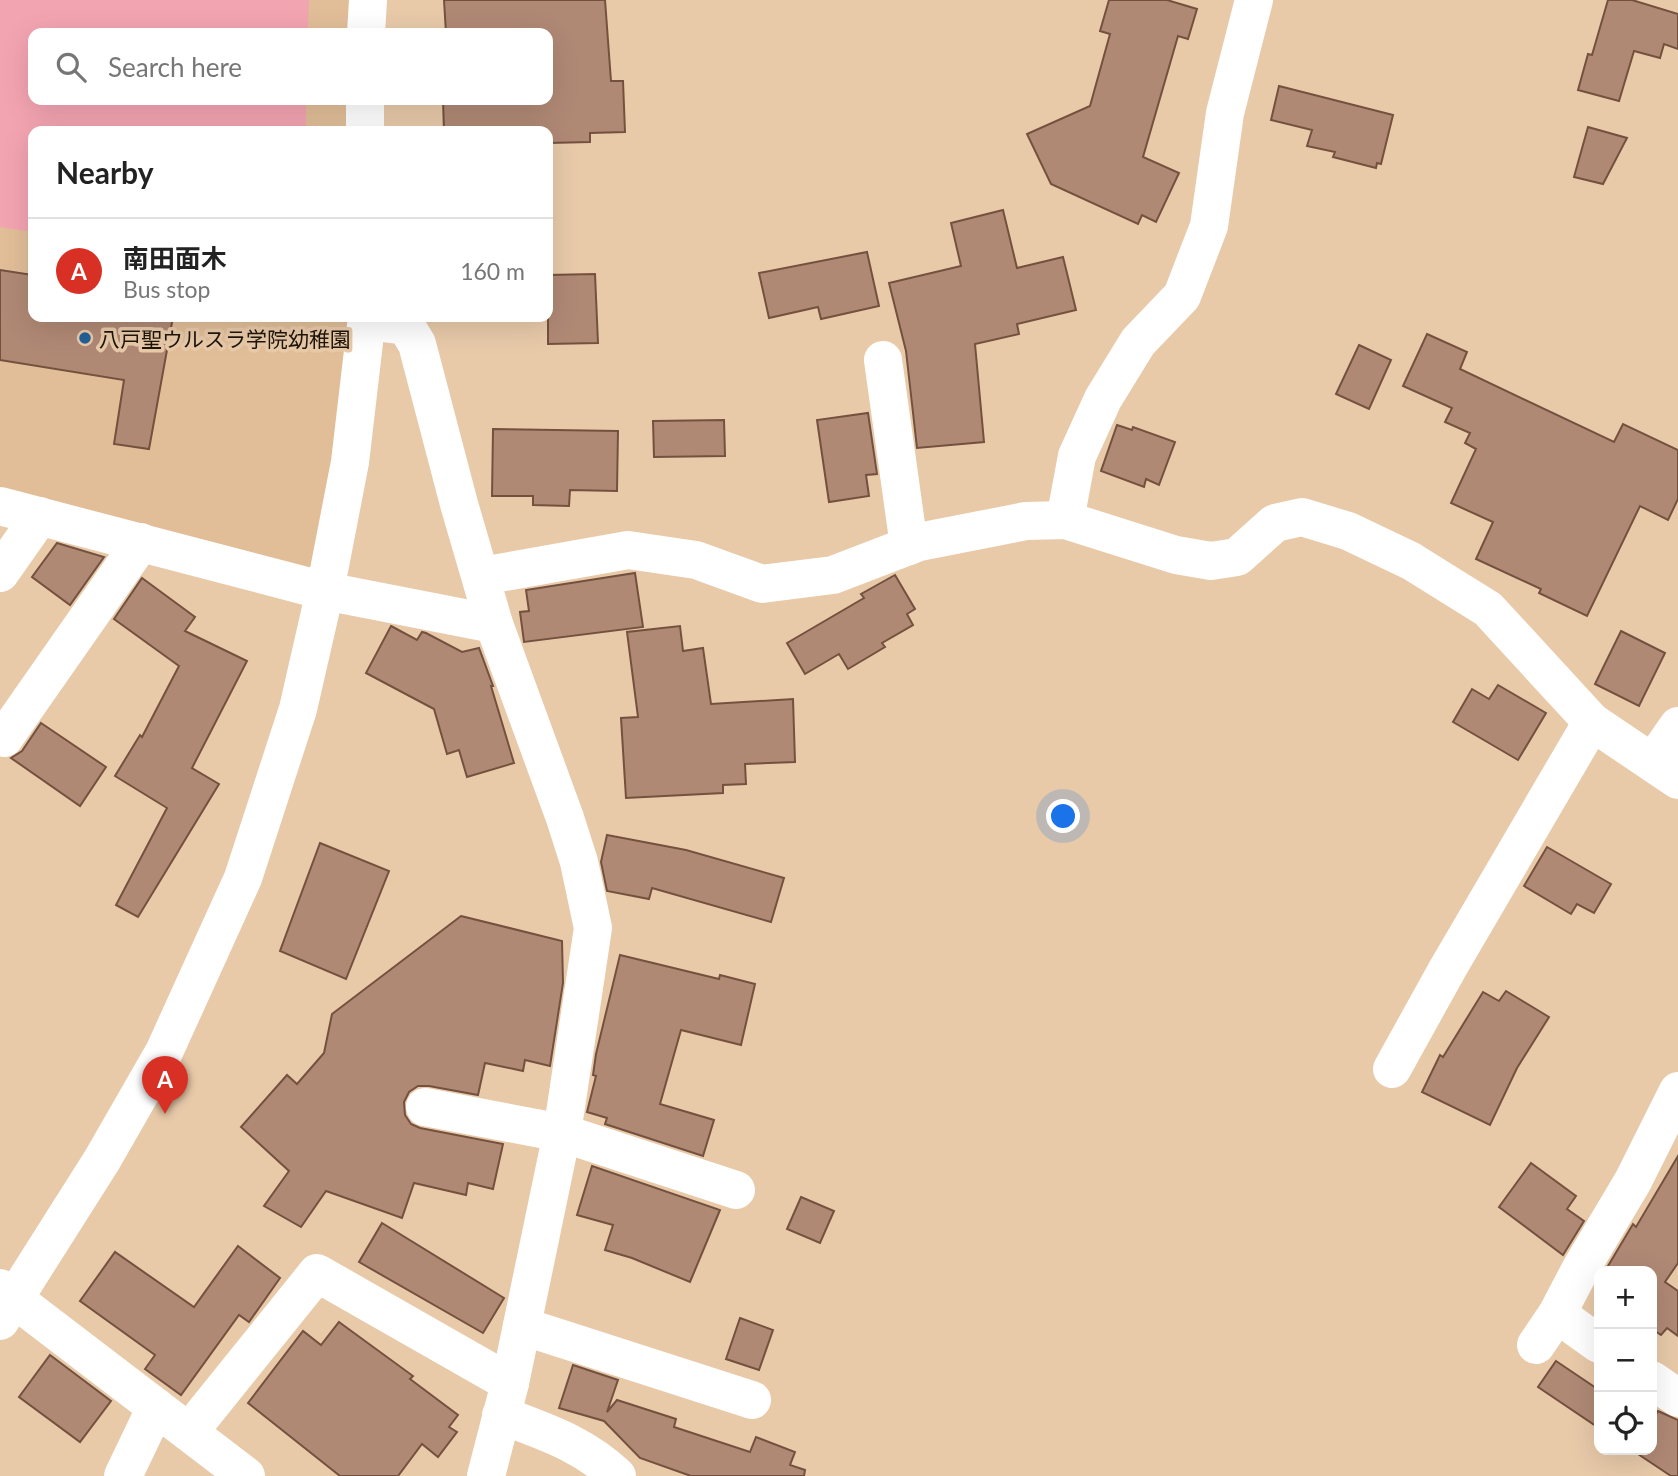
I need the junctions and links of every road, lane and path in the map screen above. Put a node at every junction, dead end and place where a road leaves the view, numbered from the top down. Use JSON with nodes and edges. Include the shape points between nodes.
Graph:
{"nodes":[{"id":1,"x":368,"y":0,"type":"edge"},
{"id":2,"x":1254,"y":0,"type":"edge"},
{"id":3,"x":366,"y":28,"type":"edge"},
{"id":4,"x":365,"y":105,"type":"edge"},
{"id":5,"x":365,"y":126,"type":"edge"},
{"id":6,"x":367,"y":322,"type":"edge"},
{"id":7,"x":384,"y":322,"type":"edge"},
{"id":8,"x":883,"y":360,"type":"dead end"},
{"id":9,"x":0,"y":506,"type":"edge"},
{"id":10,"x":40,"y":516,"type":"junction"},
{"id":11,"x":1065,"y":520,"type":"junction"},
{"id":12,"x":141,"y":542,"type":"junction"},
{"id":13,"x":909,"y":546,"type":"junction"},
{"id":14,"x":0,"y":573,"type":"edge"},
{"id":15,"x":482,"y":576,"type":"junction"},
{"id":16,"x":325,"y":591,"type":"junction"},
{"id":17,"x":494,"y":624,"type":"junction"},
{"id":18,"x":1592,"y":722,"type":"junction"},
{"id":19,"x":1678,"y":726,"type":"edge"},
{"id":20,"x":4,"y":738,"type":"dead end"},
{"id":21,"x":1666,"y":771,"type":"edge"},
{"id":22,"x":1392,"y":1069,"type":"dead end"},
{"id":23,"x":1678,"y":1091,"type":"edge"},
{"id":24,"x":425,"y":1107,"type":"dead end"},
{"id":25,"x":562,"y":1133,"type":"junction"},
{"id":26,"x":736,"y":1190,"type":"dead end"},
{"id":27,"x":4,"y":1303,"type":"edge"},
{"id":28,"x":1557,"y":1314,"type":"junction"},
{"id":29,"x":522,"y":1326,"type":"junction"},
{"id":30,"x":1594,"y":1340,"type":"edge"},
{"id":31,"x":1536,"y":1345,"type":"dead end"},
{"id":32,"x":1657,"y":1383,"type":"edge"},
{"id":33,"x":1678,"y":1398,"type":"edge"},
{"id":34,"x":505,"y":1399,"type":"junction"},
{"id":35,"x":751,"y":1400,"type":"dead end"},
{"id":36,"x":156,"y":1407,"type":"junction"},
{"id":37,"x":189,"y":1432,"type":"junction"},
{"id":38,"x":123,"y":1476,"type":"edge"},
{"id":39,"x":246,"y":1476,"type":"edge"},
{"id":40,"x":486,"y":1476,"type":"edge"},
{"id":41,"x":617,"y":1476,"type":"edge"}],
"edges":[{"from":1,"to":3,"type":"street"},
{"from":2,"to":11,"type":"street","via":[[1225,113],[1209,226],[1182,296],[1138,342],[1103,399],[1077,456]]},
{"from":4,"to":5,"type":"street"},
{"from":6,"to":16,"type":"street","via":[[350,462]]},
{"from":7,"to":15,"type":"street","via":[[406,326],[417,344]]},
{"from":8,"to":13,"type":"street"},
{"from":9,"to":10,"type":"street"},
{"from":10,"to":12,"type":"street"},
{"from":10,"to":14,"type":"street"},
{"from":11,"to":13,"type":"street","via":[[1026,521]]},
{"from":11,"to":18,"type":"street","via":[[1175,555],[1211,561],[1237,557],[1275,523],[1302,516],[1348,531],[1411,561],[1488,609]]},
{"from":12,"to":16,"type":"street"},
{"from":12,"to":20,"type":"street"},
{"from":13,"to":15,"type":"street","via":[[833,575],[762,584],[696,560],[628,550]]},
{"from":15,"to":17,"type":"street"},
{"from":16,"to":17,"type":"street"},
{"from":16,"to":27,"type":"street","via":[[298,709],[243,878],[164,1052],[102,1160]]},
{"from":17,"to":25,"type":"street","via":[[565,818],[593,928]]},
{"from":18,"to":21,"type":"street"},
{"from":18,"to":22,"type":"street"},
{"from":19,"to":21,"type":"street"},
{"from":23,"to":28,"type":"street"},
{"from":24,"to":25,"type":"street"},
{"from":25,"to":26,"type":"street"},
{"from":25,"to":29,"type":"street"},
{"from":27,"to":36,"type":"street"},
{"from":28,"to":30,"type":"street"},
{"from":28,"to":31,"type":"street"},
{"from":29,"to":34,"type":"street"},
{"from":29,"to":35,"type":"street"},
{"from":32,"to":33,"type":"street"},
{"from":34,"to":37,"type":"street","via":[[317,1273]]},
{"from":34,"to":40,"type":"street"},
{"from":34,"to":41,"type":"street"},
{"from":36,"to":37,"type":"street"},
{"from":36,"to":38,"type":"street"},
{"from":37,"to":39,"type":"street"}]}
